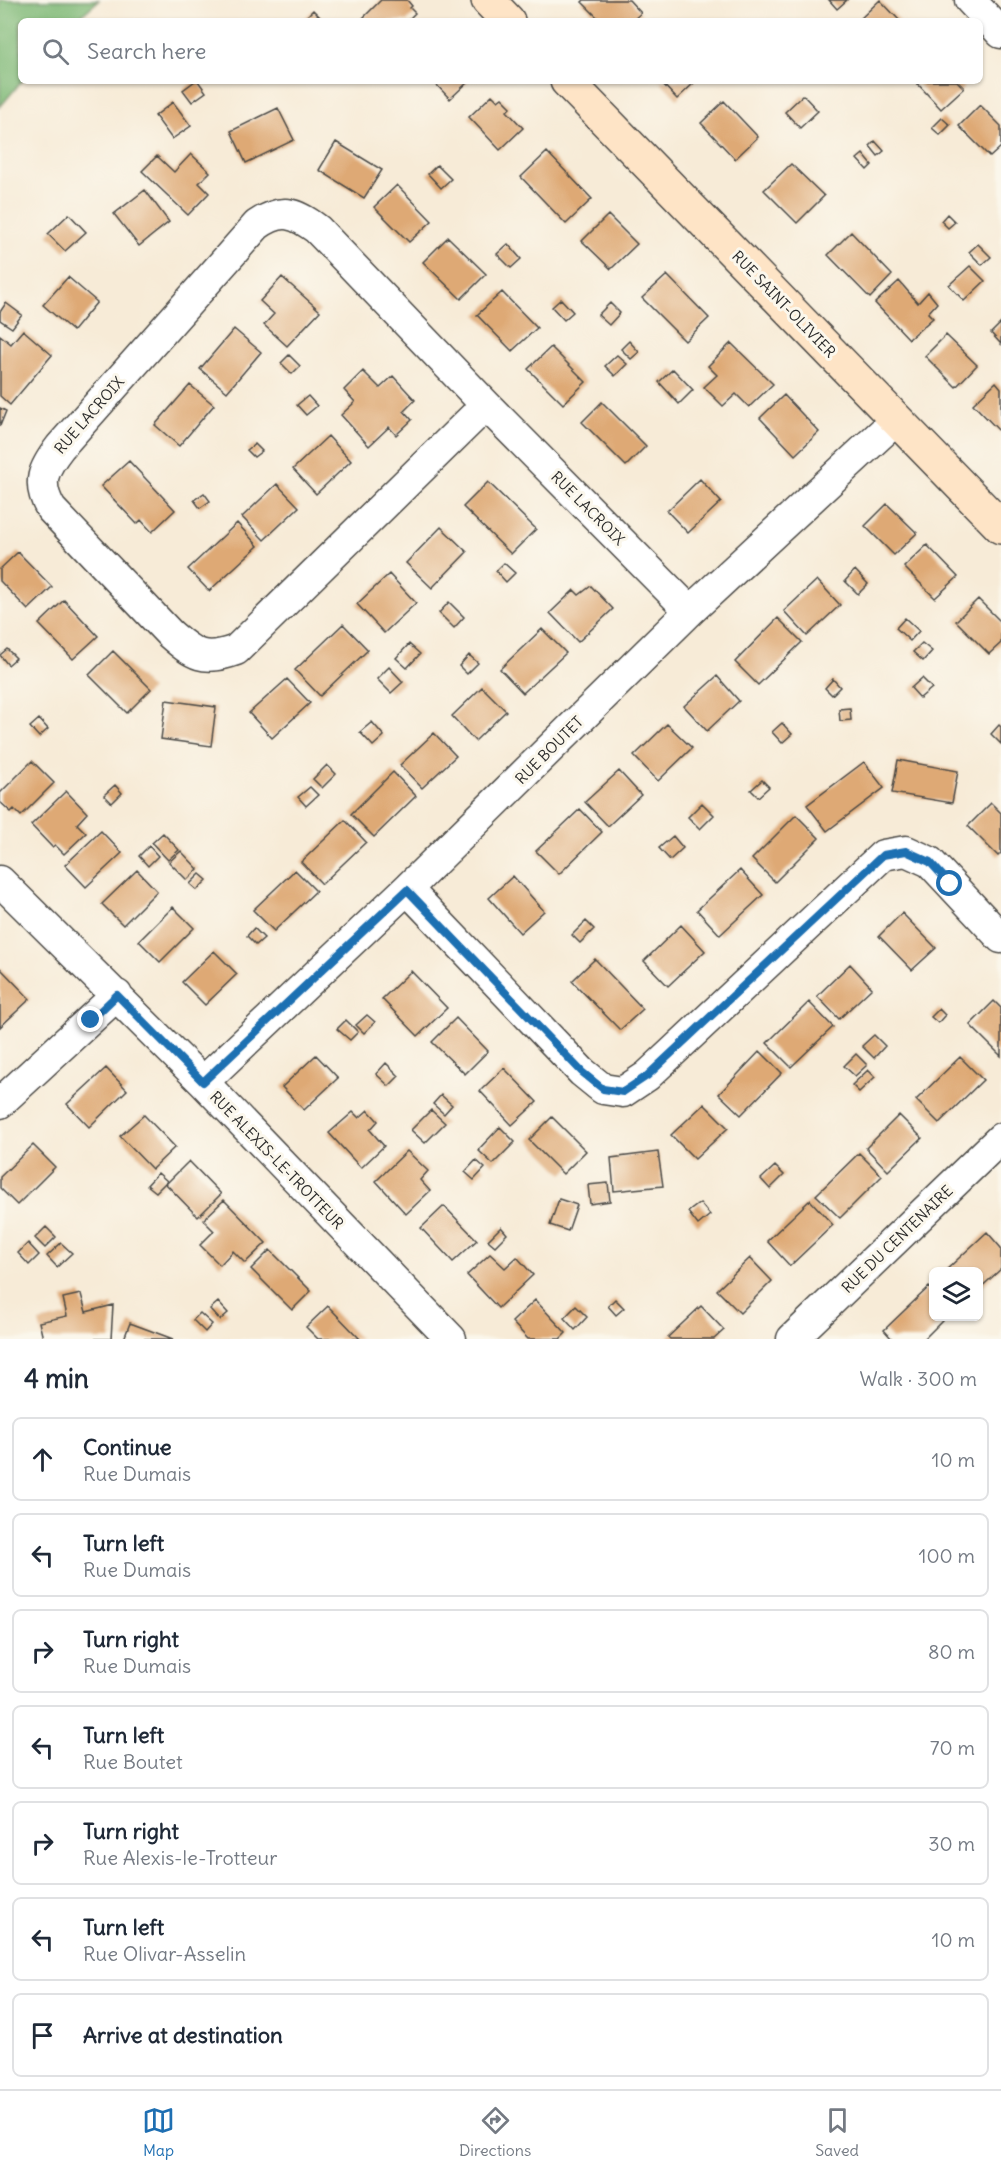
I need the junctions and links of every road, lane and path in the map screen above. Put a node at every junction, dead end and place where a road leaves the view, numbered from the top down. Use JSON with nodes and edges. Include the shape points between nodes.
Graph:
{"nodes":[{"id":1,"x":488,"y":0,"type":"edge"},
{"id":2,"x":970,"y":0,"type":"edge"},
{"id":3,"x":505,"y":18,"type":"edge"},
{"id":4,"x":1001,"y":33,"type":"edge"},
{"id":5,"x":570,"y":84,"type":"edge"},
{"id":6,"x":486,"y":405,"type":"junction"},
{"id":7,"x":896,"y":420,"type":"junction"},
{"id":8,"x":1001,"y":527,"type":"edge"},
{"id":9,"x":690,"y":611,"type":"junction"},
{"id":10,"x":0,"y":881,"type":"edge"},
{"id":11,"x":407,"y":890,"type":"junction"},
{"id":12,"x":1001,"y":938,"type":"edge"},
{"id":13,"x":117,"y":995,"type":"junction"},
{"id":14,"x":203,"y":1082,"type":"junction"},
{"id":15,"x":0,"y":1103,"type":"edge"},
{"id":16,"x":1001,"y":1138,"type":"edge"},
{"id":17,"x":451,"y":1339,"type":"edge"},
{"id":18,"x":792,"y":1339,"type":"edge"}],
"edges":[{"from":1,"to":3,"type":"street"},
{"from":2,"to":4,"type":"street"},
{"from":5,"to":7,"type":"street","name":"RUE SAINT-OLIVIER"},
{"from":6,"to":6,"type":"street","name":"RUE LACROIX","via":[[317,229],[299,216],[270,216],[257,225],[60,447],[48,463],[43,494],[51,509],[170,634],[201,656],[220,656],[236,650]]},
{"from":6,"to":9,"type":"street","name":"RUE LACROIX"},
{"from":7,"to":8,"type":"street","name":"RUE SAINT-OLIVIER"},
{"from":7,"to":9,"type":"street","name":"RUE BOUTET"},
{"from":9,"to":11,"type":"street","name":"RUE BOUTET"},
{"from":10,"to":13,"type":"street","name":"RUE ALEXIS-LE-TROTTEUR"},
{"from":11,"to":12,"type":"street","via":[[582,1072],[603,1089],[623,1092],[647,1076],[883,855],[906,851],[930,862]]},
{"from":11,"to":14,"type":"street","name":"RUE BOUTET"},
{"from":13,"to":14,"type":"street","name":"RUE ALEXIS-LE-TROTTEUR"},
{"from":13,"to":15,"type":"street"},
{"from":14,"to":17,"type":"street","name":"RUE ALEXIS-LE-TROTTEUR"},
{"from":16,"to":18,"type":"street","name":"RUE DU CENTENAIRE"}]}
